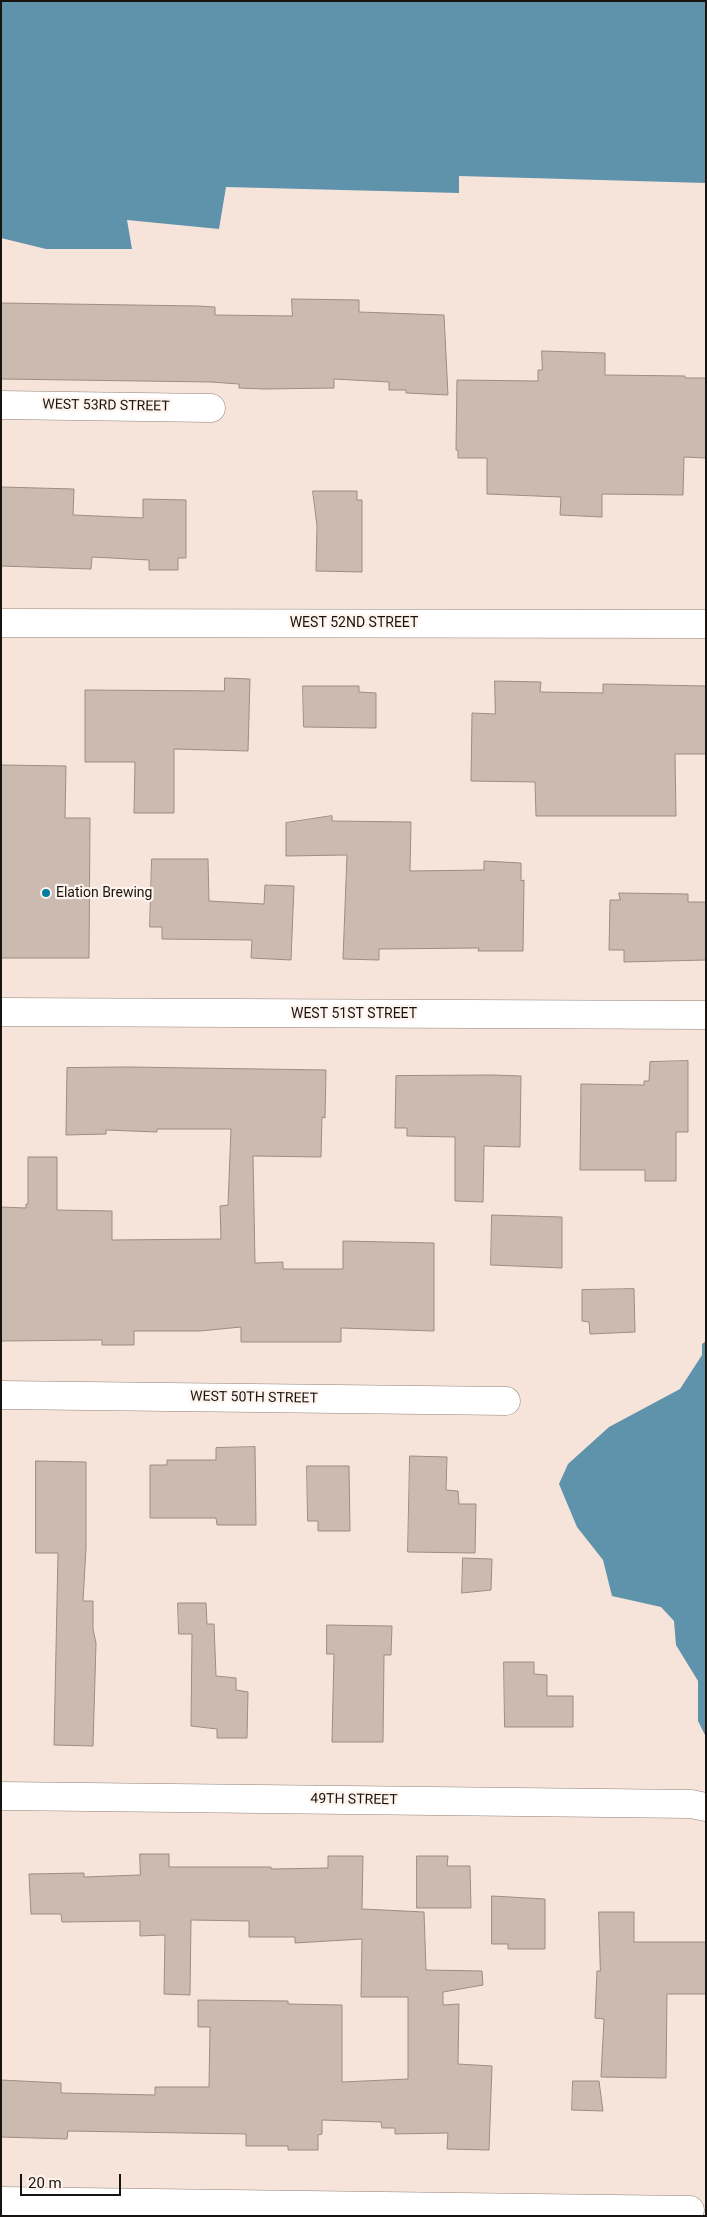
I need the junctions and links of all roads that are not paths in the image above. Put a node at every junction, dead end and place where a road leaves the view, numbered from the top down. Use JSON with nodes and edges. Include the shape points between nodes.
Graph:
{"nodes":[{"id":1,"x":1,"y":405,"type":"edge"},
{"id":2,"x":211,"y":408,"type":"dead end"},
{"id":3,"x":1,"y":623,"type":"edge"},
{"id":4,"x":706,"y":624,"type":"edge"},
{"id":5,"x":1,"y":1012,"type":"edge"},
{"id":6,"x":706,"y":1015,"type":"edge"},
{"id":7,"x":1,"y":1395,"type":"edge"},
{"id":8,"x":506,"y":1401,"type":"dead end"},
{"id":9,"x":1,"y":1796,"type":"edge"},
{"id":10,"x":706,"y":1807,"type":"edge"},
{"id":11,"x":1,"y":2201,"type":"edge"},
{"id":12,"x":690,"y":2210,"type":"dead end"}],
"edges":[{"from":1,"to":2,"type":"street","name":"WEST 53RD STREET"},
{"from":3,"to":4,"type":"street","name":"WEST 52ND STREET"},
{"from":5,"to":6,"type":"street","name":"WEST 51ST STREET"},
{"from":7,"to":8,"type":"street","name":"WEST 50TH STREET"},
{"from":9,"to":10,"type":"street","name":"49TH STREET","via":[[691,1804]]},
{"from":11,"to":12,"type":"street"}]}
